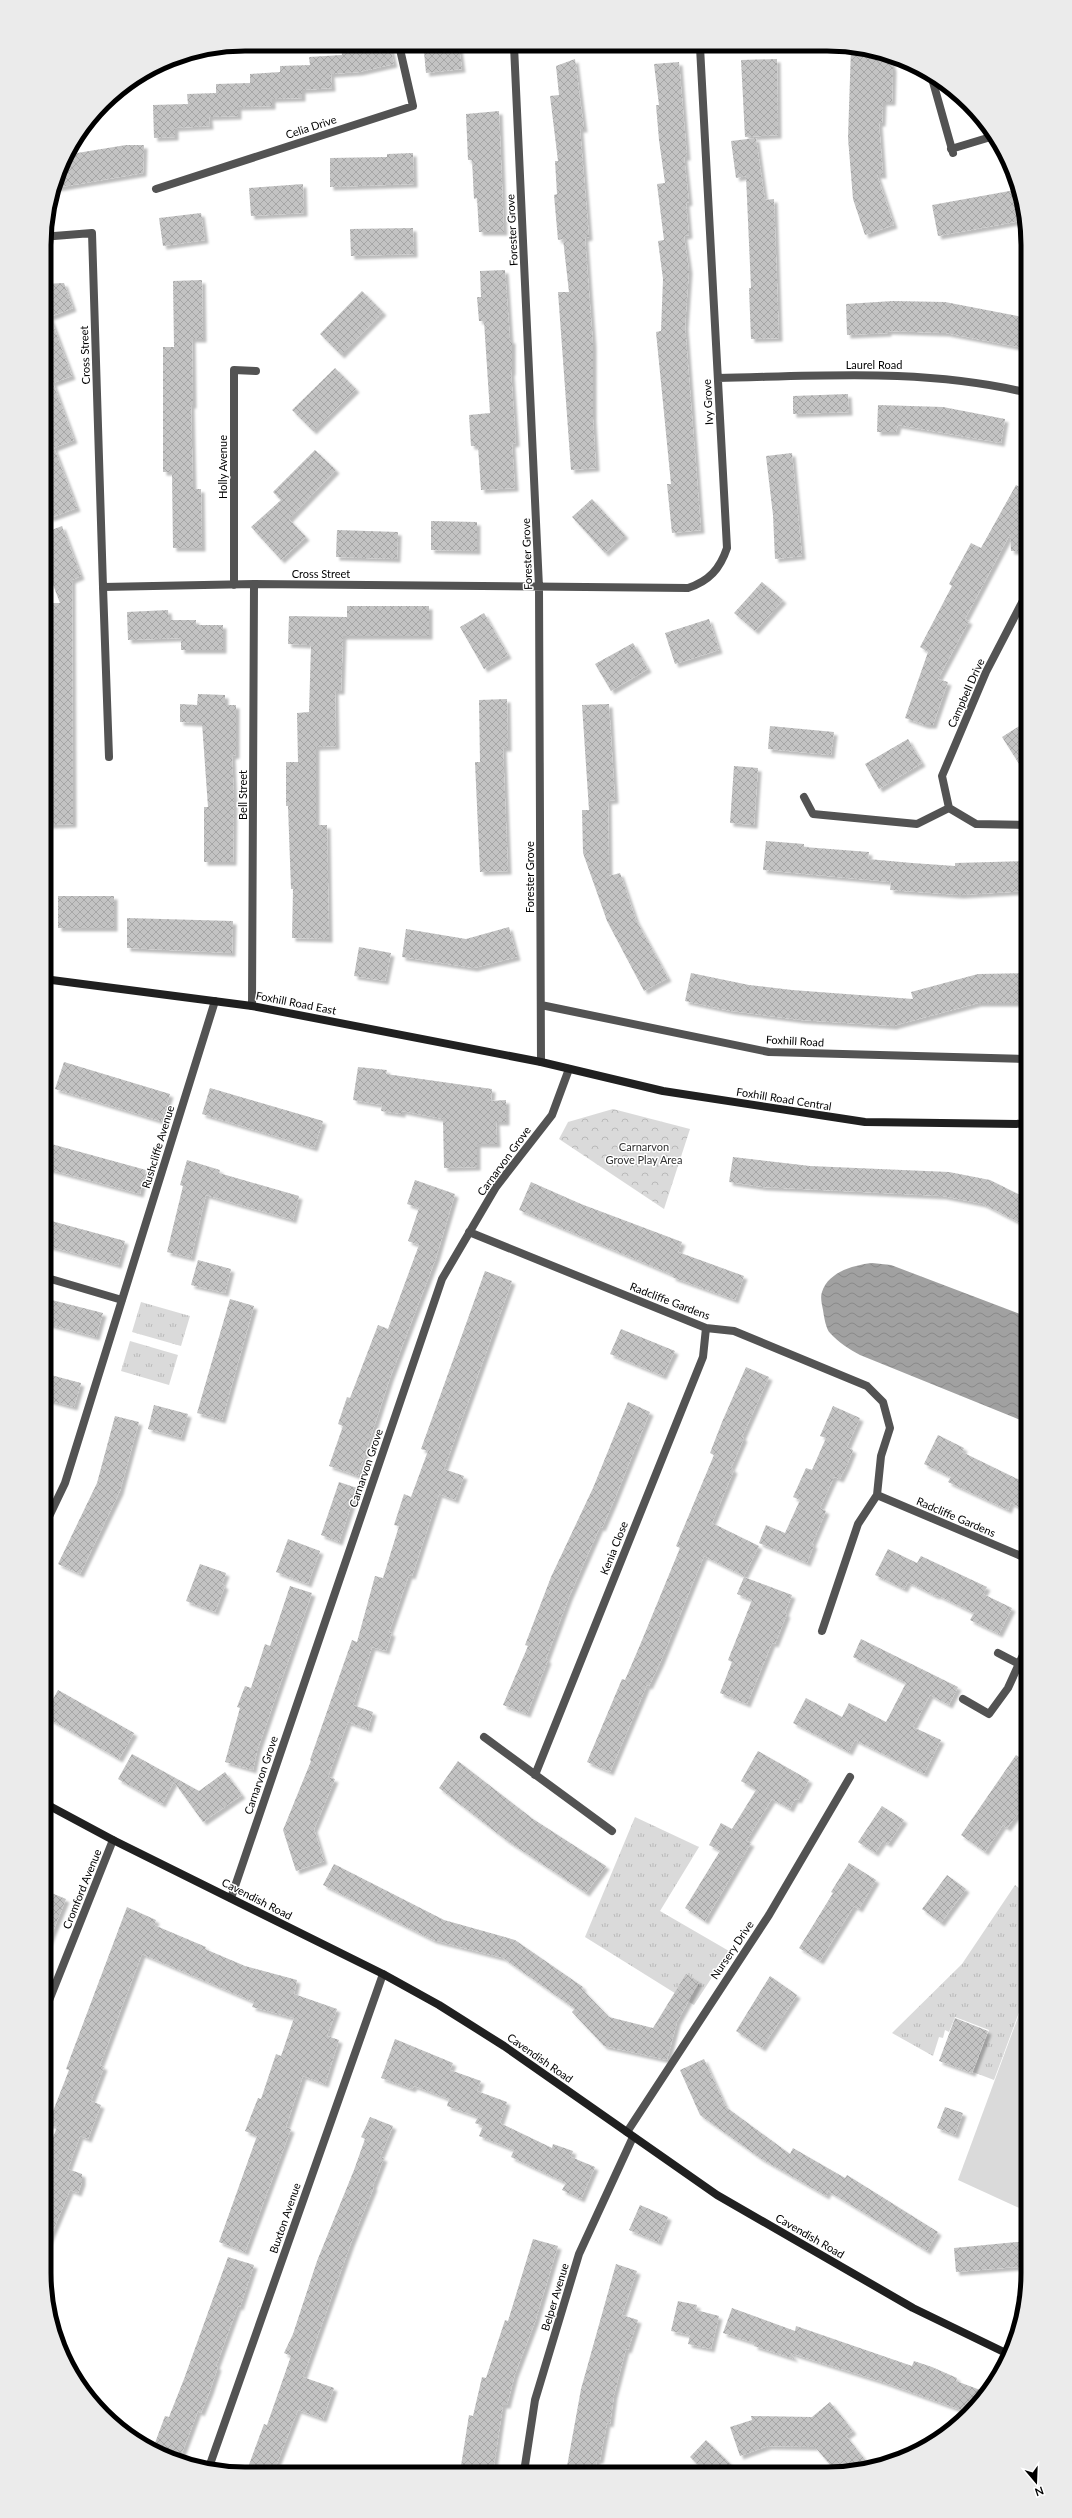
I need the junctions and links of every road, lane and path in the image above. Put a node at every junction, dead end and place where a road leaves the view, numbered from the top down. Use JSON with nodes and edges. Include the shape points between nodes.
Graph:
{"nodes":[{"id":1,"x":400,"y":51,"type":"edge"},
{"id":2,"x":514,"y":51,"type":"edge"},
{"id":3,"x":700,"y":51,"type":"edge"},
{"id":4,"x":933,"y":83,"type":"edge"},
{"id":5,"x":989,"y":138,"type":"edge"},
{"id":6,"x":156,"y":189,"type":"dead end"},
{"id":7,"x":54,"y":236,"type":"dead end"},
{"id":8,"x":256,"y":371,"type":"dead end"},
{"id":9,"x":718,"y":378,"type":"junction"},
{"id":10,"x":1021,"y":391,"type":"edge"},
{"id":11,"x":254,"y":584,"type":"junction"},
{"id":12,"x":234,"y":585,"type":"junction"},
{"id":13,"x":103,"y":587,"type":"junction"},
{"id":14,"x":539,"y":587,"type":"junction"},
{"id":15,"x":1021,"y":604,"type":"edge"},
{"id":16,"x":109,"y":757,"type":"dead end"},
{"id":17,"x":804,"y":797,"type":"dead end"},
{"id":18,"x":950,"y":808,"type":"junction"},
{"id":19,"x":1021,"y":825,"type":"edge"},
{"id":20,"x":51,"y":980,"type":"edge"},
{"id":21,"x":215,"y":1001,"type":"junction"},
{"id":22,"x":541,"y":1005,"type":"junction"},
{"id":23,"x":252,"y":1006,"type":"junction"},
{"id":24,"x":1021,"y":1059,"type":"edge"},
{"id":25,"x":541,"y":1062,"type":"junction"},
{"id":26,"x":569,"y":1069,"type":"junction"},
{"id":27,"x":1021,"y":1124,"type":"edge"},
{"id":28,"x":469,"y":1232,"type":"junction"},
{"id":29,"x":51,"y":1279,"type":"edge"},
{"id":30,"x":122,"y":1300,"type":"junction"},
{"id":31,"x":706,"y":1328,"type":"junction"},
{"id":32,"x":877,"y":1495,"type":"junction"},
{"id":33,"x":51,"y":1512,"type":"edge"},
{"id":34,"x":1021,"y":1556,"type":"edge"},
{"id":35,"x":822,"y":1631,"type":"dead end"},
{"id":36,"x":998,"y":1653,"type":"dead end"},
{"id":37,"x":1021,"y":1660,"type":"edge"},
{"id":38,"x":1019,"y":1664,"type":"junction"},
{"id":39,"x":963,"y":1700,"type":"dead end"},
{"id":40,"x":484,"y":1737,"type":"dead end"},
{"id":41,"x":535,"y":1775,"type":"junction"},
{"id":42,"x":850,"y":1777,"type":"dead end"},
{"id":43,"x":51,"y":1807,"type":"edge"},
{"id":44,"x":612,"y":1832,"type":"dead end"},
{"id":45,"x":113,"y":1840,"type":"junction"},
{"id":46,"x":231,"y":1898,"type":"junction"},
{"id":47,"x":383,"y":1974,"type":"junction"},
{"id":48,"x":51,"y":1995,"type":"edge"},
{"id":49,"x":630,"y":2134,"type":"junction"},
{"id":50,"x":1004,"y":2352,"type":"edge"},
{"id":51,"x":210,"y":2464,"type":"edge"},
{"id":52,"x":525,"y":2467,"type":"edge"}],
"edges":[{"from":1,"to":6,"type":"street","name":"Celia Drive","via":[[412,106]]},
{"from":2,"to":14,"type":"street","name":"Forester Grove"},
{"from":3,"to":9,"type":"street","name":"Ivy Grove"},
{"from":4,"to":5,"type":"street","via":[[952,151]]},
{"from":7,"to":13,"type":"street","name":"Cross Street","via":[[92,233]]},
{"from":8,"to":12,"type":"street","name":"Holly Avenue","via":[[234,370]]},
{"from":9,"to":10,"type":"street","name":"Laurel Road","via":[[903,375],[992,384]]},
{"from":9,"to":14,"type":"street","name":"Ivy Grove","via":[[727,548],[715,572],[702,584],[688,588]]},
{"from":11,"to":12,"type":"street","name":"Cross Street"},
{"from":11,"to":14,"type":"street","name":"Cross Street"},
{"from":11,"to":23,"type":"street","name":"Bell Street"},
{"from":12,"to":13,"type":"street","name":"Cross Street"},
{"from":13,"to":16,"type":"street","name":"Cross Street"},
{"from":14,"to":22,"type":"street","name":"Forester Grove"},
{"from":15,"to":18,"type":"street","name":"Campbell Drive","via":[[986,672],[942,776]]},
{"from":17,"to":18,"type":"street","via":[[813,814],[917,824]]},
{"from":18,"to":19,"type":"street","via":[[976,824]]},
{"from":20,"to":21,"type":"street","name":"Foxhill Road East"},
{"from":21,"to":23,"type":"street","name":"Foxhill Road East"},
{"from":21,"to":30,"type":"street","name":"Rushcliffe Avenue"},
{"from":22,"to":24,"type":"street","name":"Foxhill Road","via":[[769,1052]]},
{"from":22,"to":25,"type":"street","name":"Forester Grove"},
{"from":23,"to":25,"type":"street","name":"Foxhill Road East"},
{"from":25,"to":26,"type":"street","name":"Foxhill Road Central"},
{"from":26,"to":27,"type":"street","name":"Foxhill Road Central","via":[[663,1091],[865,1122]]},
{"from":26,"to":28,"type":"street","name":"Carnarvon Grove","via":[[552,1115],[496,1187]]},
{"from":28,"to":31,"type":"street","name":"Radcliffe Gardens"},
{"from":28,"to":46,"type":"street","name":"Carnarvon Grove","via":[[442,1279]]},
{"from":29,"to":30,"type":"street"},
{"from":30,"to":33,"type":"street","name":"Rushcliffe Avenue","via":[[65,1483]]},
{"from":31,"to":32,"type":"street","name":"Radcliffe Gardens","via":[[734,1331],[867,1386],[884,1402],[890,1428],[881,1456]]},
{"from":31,"to":41,"type":"street","name":"Kenia Close","via":[[704,1357]]},
{"from":32,"to":34,"type":"street","name":"Radcliffe Gardens"},
{"from":32,"to":35,"type":"street","name":"Radcliffe Gardens","via":[[858,1524]]},
{"from":36,"to":38,"type":"street"},
{"from":37,"to":38,"type":"street"},
{"from":38,"to":39,"type":"street","via":[[1008,1688],[989,1714]]},
{"from":40,"to":41,"type":"street"},
{"from":41,"to":44,"type":"street"},
{"from":42,"to":49,"type":"street","name":"Nursery Drive","via":[[769,1915]]},
{"from":43,"to":45,"type":"street","name":"Cavendish Road"},
{"from":45,"to":46,"type":"street","name":"Cavendish Road"},
{"from":45,"to":48,"type":"street","name":"Cromford Avenue"},
{"from":46,"to":47,"type":"street","name":"Cavendish Road"},
{"from":47,"to":49,"type":"street","name":"Cavendish Road","via":[[504,2046]]},
{"from":47,"to":51,"type":"street","name":"Buxton Avenue"},
{"from":49,"to":50,"type":"street","name":"Cavendish Road","via":[[731,2203],[913,2308]]},
{"from":49,"to":52,"type":"street","name":"Belper Avenue","via":[[580,2254],[535,2400]]}]}
